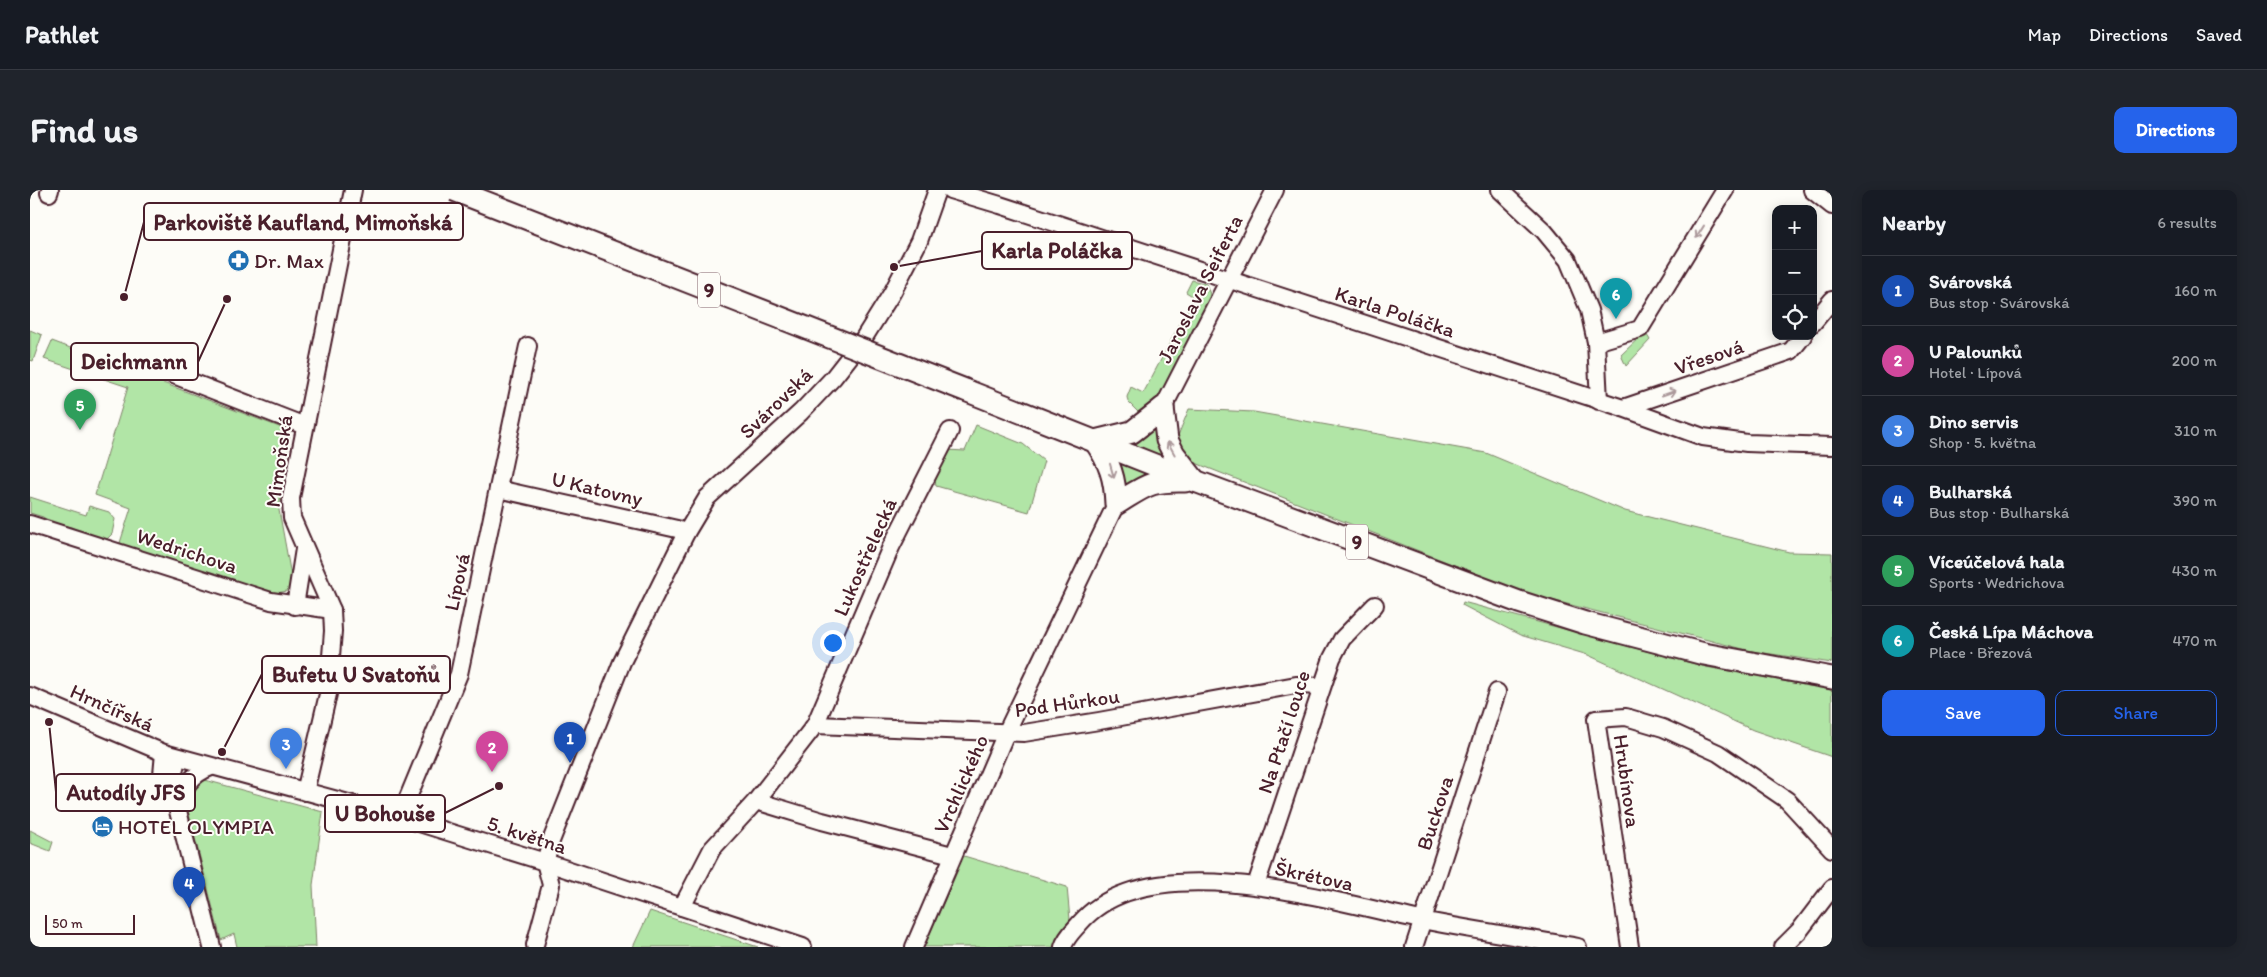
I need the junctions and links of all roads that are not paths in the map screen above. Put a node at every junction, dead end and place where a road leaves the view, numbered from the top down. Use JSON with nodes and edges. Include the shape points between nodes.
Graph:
{"nodes":[{"id":1,"x":353,"y":190,"type":"edge"},
{"id":2,"x":454,"y":190,"type":"edge"},
{"id":3,"x":937,"y":190,"type":"edge"},
{"id":4,"x":950,"y":190,"type":"edge"},
{"id":5,"x":1275,"y":190,"type":"edge"},
{"id":6,"x":1500,"y":190,"type":"edge"},
{"id":7,"x":1726,"y":190,"type":"edge"},
{"id":8,"x":1812,"y":190,"type":"edge"},
{"id":9,"x":1832,"y":206,"type":"edge"},
{"id":10,"x":1228,"y":280,"type":"junction"},
{"id":11,"x":1832,"y":300,"type":"edge"},
{"id":12,"x":1817,"y":318,"type":"edge"},
{"id":13,"x":1800,"y":340,"type":"edge"},
{"id":14,"x":1596,"y":342,"type":"junction"},
{"id":15,"x":528,"y":346,"type":"dead end"},
{"id":16,"x":166,"y":372,"type":"dead end"},
{"id":17,"x":1599,"y":401,"type":"junction"},
{"id":18,"x":1162,"y":408,"type":"junction"},
{"id":19,"x":1623,"y":408,"type":"junction"},
{"id":20,"x":305,"y":426,"type":"junction"},
{"id":21,"x":950,"y":431,"type":"dead end"},
{"id":22,"x":1096,"y":441,"type":"junction"},
{"id":23,"x":1832,"y":446,"type":"edge"},
{"id":24,"x":1195,"y":481,"type":"junction"},
{"id":25,"x":498,"y":489,"type":"junction"},
{"id":26,"x":1116,"y":504,"type":"junction"},
{"id":27,"x":30,"y":524,"type":"edge"},
{"id":28,"x":686,"y":533,"type":"junction"},
{"id":29,"x":304,"y":549,"type":"junction"},
{"id":30,"x":295,"y":606,"type":"junction"},
{"id":31,"x":1375,"y":606,"type":"dead end"},
{"id":32,"x":332,"y":610,"type":"junction"},
{"id":33,"x":1832,"y":678,"type":"edge"},
{"id":34,"x":1322,"y":686,"type":"junction"},
{"id":35,"x":1497,"y":692,"type":"dead end"},
{"id":36,"x":30,"y":696,"type":"edge"},
{"id":37,"x":815,"y":725,"type":"junction"},
{"id":38,"x":1006,"y":733,"type":"junction"},
{"id":39,"x":171,"y":755,"type":"junction"},
{"id":40,"x":211,"y":767,"type":"junction"},
{"id":41,"x":305,"y":792,"type":"junction"},
{"id":42,"x":756,"y":801,"type":"junction"},
{"id":43,"x":178,"y":810,"type":"junction"},
{"id":44,"x":400,"y":817,"type":"junction"},
{"id":45,"x":1832,"y":849,"type":"edge"},
{"id":46,"x":952,"y":855,"type":"junction"},
{"id":47,"x":545,"y":862,"type":"junction"},
{"id":48,"x":1256,"y":885,"type":"junction"},
{"id":49,"x":1832,"y":888,"type":"edge"},
{"id":50,"x":682,"y":907,"type":"junction"},
{"id":51,"x":1422,"y":920,"type":"junction"},
{"id":52,"x":535,"y":945,"type":"dead end"},
{"id":53,"x":212,"y":947,"type":"edge"},
{"id":54,"x":803,"y":947,"type":"edge"},
{"id":55,"x":914,"y":947,"type":"edge"},
{"id":56,"x":1063,"y":947,"type":"edge"},
{"id":57,"x":1414,"y":947,"type":"edge"},
{"id":58,"x":1578,"y":947,"type":"edge"},
{"id":59,"x":1630,"y":947,"type":"edge"},
{"id":60,"x":1783,"y":947,"type":"edge"}],
"edges":[{"from":1,"to":20,"type":"street","name":"Mimoňská"},
{"from":2,"to":22,"type":"main road","number":"9","bridge":true},
{"from":3,"to":28,"type":"street","name":"Svárovská","via":[[919,241],[862,341],[801,412],[707,498]]},
{"from":4,"to":10,"type":"street","name":"Karla Poláčka"},
{"from":5,"to":10,"type":"street","name":"Jaroslava Seiferta"},
{"from":6,"to":14,"type":"street","via":[[1544,231],[1568,260],[1589,310]]},
{"from":7,"to":14,"type":"street","one_way":true,"via":[[1640,329]]},
{"from":8,"to":9,"type":"street"},
{"from":10,"to":17,"type":"street","name":"Karla Poláčka"},
{"from":10,"to":18,"type":"street","name":"Jaroslava Seiferta"},
{"from":11,"to":12,"type":"street"},
{"from":19,"to":13,"type":"street","name":"Vřesová","one_way":true,"via":[[1791,351]]},
{"from":14,"to":17,"type":"street"},
{"from":15,"to":25,"type":"street","name":"Lípová"},
{"from":16,"to":20,"type":"street"},
{"from":17,"to":19,"type":"street","name":"Karla Poláčka"},
{"from":18,"to":22,"type":"main road","via":[[1132,432]]},
{"from":24,"to":18,"type":"main road","one_way":true,"via":[[1167,440]]},
{"from":19,"to":23,"type":"street","name":"Karla Poláčka","via":[[1703,437],[1747,443]]},
{"from":20,"to":29,"type":"street","name":"Mimoňská","via":[[290,508]]},
{"from":21,"to":37,"type":"street","name":"Lukostřelecká","via":[[891,547]]},
{"from":22,"to":24,"type":"main road","number":"9"},
{"from":22,"to":26,"type":"main road","one_way":true,"via":[[1109,461],[1116,486]]},
{"from":24,"to":26,"type":"main road","via":[[1150,483]]},
{"from":24,"to":33,"type":"main road","number":"9","via":[[1519,602],[1585,623],[1704,654]]},
{"from":25,"to":28,"type":"street","name":"U Katovny"},
{"from":25,"to":44,"type":"street","name":"Lípová","via":[[460,674]]},
{"from":26,"to":38,"type":"street","name":"Vrchlického"},
{"from":27,"to":30,"type":"street","name":"Wedrichova"},
{"from":28,"to":47,"type":"street","name":"Svárovská","via":[[622,662]]},
{"from":29,"to":30,"type":"street"},
{"from":29,"to":32,"type":"street","name":"Mimoňská"},
{"from":30,"to":32,"type":"street","name":"Wedrichova"},
{"from":31,"to":34,"type":"street","name":"Na Ptačí louce","via":[[1342,640]]},
{"from":32,"to":41,"type":"street","name":"Mimoňská","via":[[328,694]]},
{"from":34,"to":38,"type":"street","name":"Pod Hůrkou","via":[[1296,685],[1099,721]]},
{"from":34,"to":48,"type":"street","name":"Na Ptačí louce"},
{"from":35,"to":51,"type":"street","name":"Buckova"},
{"from":36,"to":39,"type":"street","name":"Hrnčířská"},
{"from":37,"to":38,"type":"street","name":"Pod Hůrkou"},
{"from":37,"to":42,"type":"street","name":"Lukostřelecká"},
{"from":38,"to":46,"type":"street","name":"Vrchlického"},
{"from":39,"to":40,"type":"street","name":"5. května"},
{"from":39,"to":43,"type":"street"},
{"from":40,"to":41,"type":"street","name":"5. května"},
{"from":40,"to":43,"type":"street","via":[[189,781]]},
{"from":41,"to":44,"type":"street","name":"5. května"},
{"from":42,"to":46,"type":"street"},
{"from":42,"to":50,"type":"street","name":"Lukostřelecká","via":[[712,849]]},
{"from":43,"to":53,"type":"street"},
{"from":44,"to":47,"type":"street","name":"5. května"},
{"from":45,"to":59,"type":"street","name":"Hrubínova","via":[[1787,800],[1718,752],[1663,728],[1626,717],[1596,719]]},
{"from":46,"to":55,"type":"street","name":"Vrchlického"},
{"from":47,"to":50,"type":"street","name":"5. května"},
{"from":47,"to":52,"type":"street","via":[[551,885]]},
{"from":48,"to":51,"type":"street","name":"Škrétova"},
{"from":48,"to":56,"type":"street","name":"Škrétova","via":[[1170,882],[1126,891],[1090,912],[1065,940]]},
{"from":49,"to":60,"type":"street"},
{"from":50,"to":54,"type":"street","name":"5. května"},
{"from":51,"to":57,"type":"street","name":"Buckova"},
{"from":51,"to":58,"type":"street","name":"Škrétova"}]}
